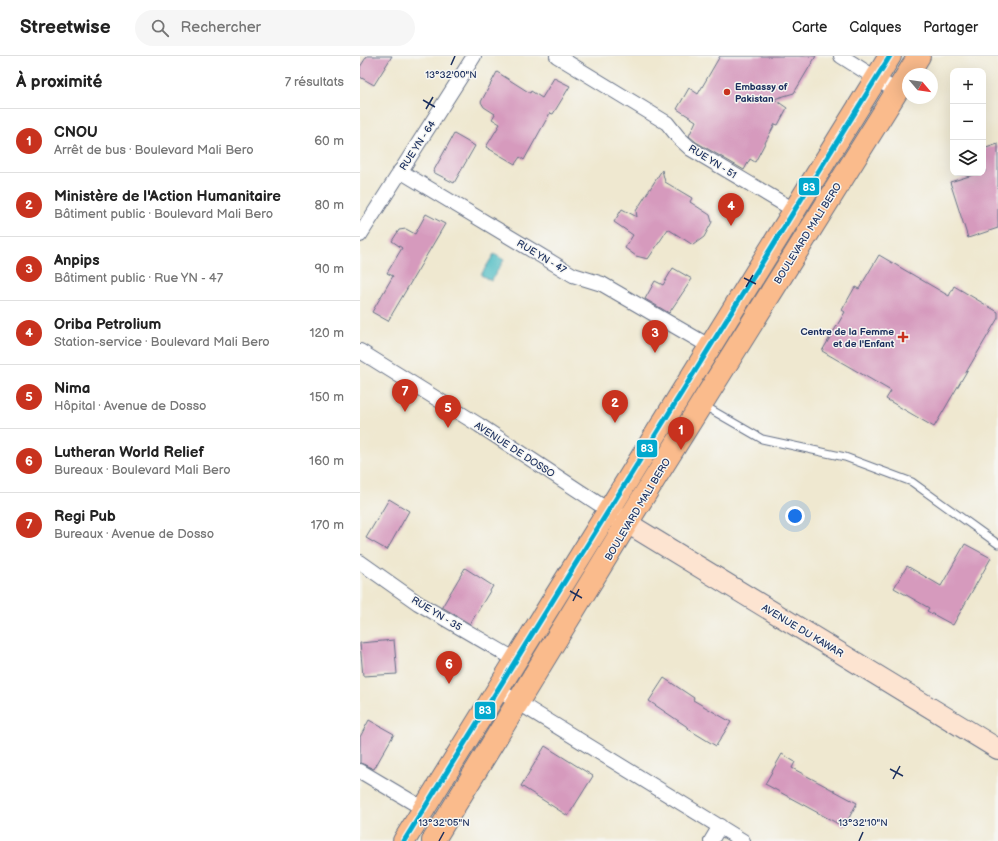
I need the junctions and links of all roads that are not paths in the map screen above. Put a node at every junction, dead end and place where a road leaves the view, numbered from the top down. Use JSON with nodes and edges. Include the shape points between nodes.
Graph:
{"nodes":[{"id":1,"x":474,"y":56,"type":"edge"},
{"id":2,"x":557,"y":56,"type":"edge"},
{"id":3,"x":841,"y":56,"type":"edge"},
{"id":4,"x":890,"y":56,"type":"edge"},
{"id":5,"x":919,"y":56,"type":"edge"},
{"id":6,"x":875,"y":79,"type":"junction"},
{"id":7,"x":896,"y":91,"type":"junction"},
{"id":8,"x":400,"y":171,"type":"junction"},
{"id":9,"x":794,"y":210,"type":"junction"},
{"id":10,"x":360,"y":235,"type":"edge"},
{"id":11,"x":709,"y":346,"type":"junction"},
{"id":12,"x":360,"y":351,"type":"edge"},
{"id":13,"x":701,"y":404,"type":"junction"},
{"id":14,"x":608,"y":510,"type":"junction"},
{"id":15,"x":627,"y":523,"type":"junction"},
{"id":16,"x":998,"y":544,"type":"edge"},
{"id":17,"x":360,"y":562,"type":"edge"},
{"id":18,"x":516,"y":660,"type":"junction"},
{"id":19,"x":498,"y":690,"type":"junction"},
{"id":20,"x":518,"y":703,"type":"junction"},
{"id":21,"x":998,"y":749,"type":"edge"},
{"id":22,"x":360,"y":771,"type":"edge"},
{"id":23,"x":424,"y":809,"type":"junction"},
{"id":24,"x":720,"y":826,"type":"junction"},
{"id":25,"x":404,"y":841,"type":"edge"},
{"id":26,"x":433,"y":841,"type":"edge"},
{"id":27,"x":711,"y":841,"type":"edge"},
{"id":28,"x":743,"y":841,"type":"edge"}],
"edges":[{"from":1,"to":8,"type":"street","name":"RUE YN - 64"},
{"from":2,"to":9,"type":"street","name":"RUE YN - 51","via":[[667,123],[691,149]]},
{"from":3,"to":6,"type":"street"},
{"from":4,"to":6,"type":"main road"},
{"from":5,"to":7,"type":"main road","name":"BOULEVARD MALI BERO"},
{"from":6,"to":7,"type":"street"},
{"from":6,"to":9,"type":"main road"},
{"from":7,"to":13,"type":"main road","name":"BOULEVARD MALI BERO"},
{"from":8,"to":10,"type":"street","name":"RUE YN - 64"},
{"from":8,"to":11,"type":"street","name":"RUE YN - 47","via":[[573,274],[602,284]]},
{"from":9,"to":11,"type":"main road"},
{"from":11,"to":14,"type":"main road"},
{"from":12,"to":14,"type":"street","name":"AVENUE DE DOSSO"},
{"from":13,"to":15,"type":"main road","name":"BOULEVARD MALI BERO"},
{"from":13,"to":16,"type":"lane","via":[[762,439],[845,457],[912,482]]},
{"from":14,"to":15,"type":"street","name":"AVENUE DU KAWAR"},
{"from":14,"to":18,"type":"main road"},
{"from":15,"to":20,"type":"main road","name":"BOULEVARD MALI BERO"},
{"from":15,"to":21,"type":"street","name":"AVENUE DU KAWAR"},
{"from":17,"to":18,"type":"street","name":"RUE YN - 35","via":[[418,603]]},
{"from":18,"to":19,"type":"main road"},
{"from":19,"to":20,"type":"street"},
{"from":19,"to":23,"type":"main road"},
{"from":20,"to":24,"type":"street"},
{"from":20,"to":26,"type":"main road","name":"BOULEVARD MALI BERO"},
{"from":22,"to":23,"type":"street"},
{"from":23,"to":25,"type":"main road"},
{"from":24,"to":27,"type":"street"},
{"from":24,"to":28,"type":"street"}]}
